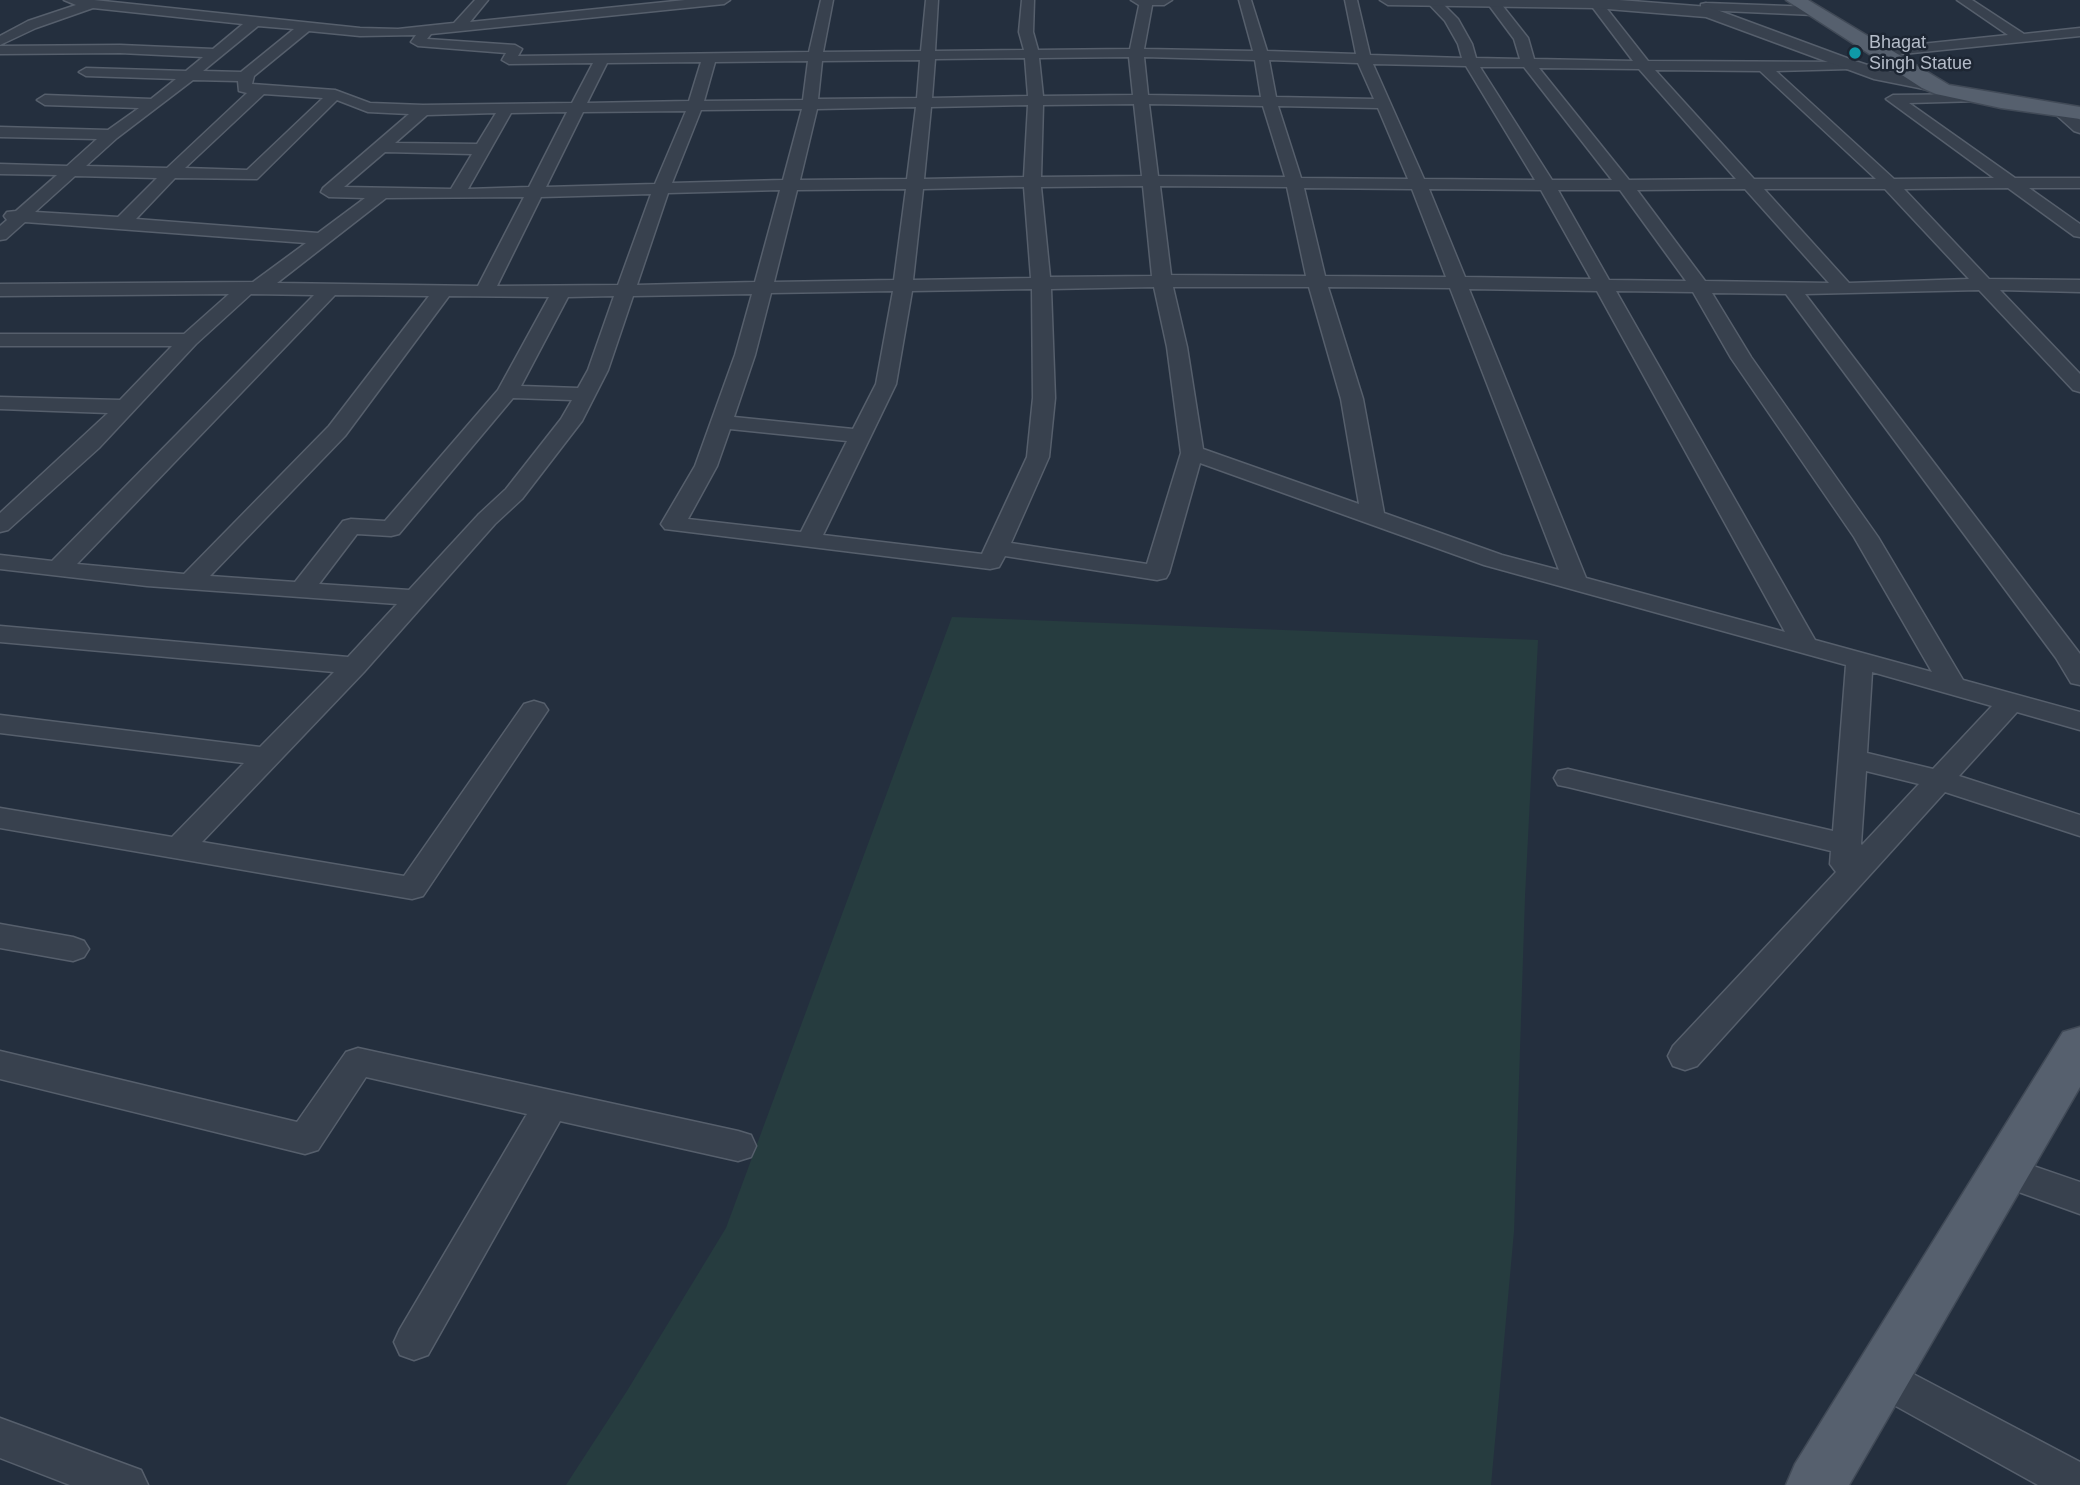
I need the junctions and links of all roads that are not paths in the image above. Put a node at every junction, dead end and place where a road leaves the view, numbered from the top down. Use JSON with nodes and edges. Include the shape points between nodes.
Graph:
{"nodes":[{"id":1,"x":70,"y":0,"type":"edge"},
{"id":2,"x":137,"y":0,"type":"edge"},
{"id":3,"x":482,"y":0,"type":"edge"},
{"id":4,"x":724,"y":0,"type":"edge"},
{"id":5,"x":827,"y":0,"type":"edge"},
{"id":6,"x":932,"y":0,"type":"edge"},
{"id":7,"x":1028,"y":0,"type":"edge"},
{"id":8,"x":1139,"y":0,"type":"edge"},
{"id":9,"x":1164,"y":0,"type":"edge"},
{"id":10,"x":1245,"y":0,"type":"edge"},
{"id":11,"x":1351,"y":0,"type":"edge"},
{"id":12,"x":1388,"y":0,"type":"edge"},
{"id":13,"x":1431,"y":0,"type":"edge"},
{"id":14,"x":1492,"y":0,"type":"edge"},
{"id":15,"x":1795,"y":0,"type":"edge"},
{"id":16,"x":1963,"y":0,"type":"edge"},
{"id":17,"x":1147,"y":1,"type":"edge"},
{"id":18,"x":1594,"y":1,"type":"edge"},
{"id":19,"x":90,"y":4,"type":"junction"},
{"id":20,"x":1705,"y":7,"type":"edge"},
{"id":21,"x":113,"y":8,"type":"junction"},
{"id":22,"x":1814,"y":11,"type":"junction"},
{"id":23,"x":256,"y":20,"type":"junction"},
{"id":24,"x":307,"y":26,"type":"junction"},
{"id":25,"x":457,"y":28,"type":"junction"},
{"id":26,"x":426,"y":31,"type":"junction"},
{"id":27,"x":2080,"y":32,"type":"edge"},
{"id":28,"x":2022,"y":38,"type":"junction"},
{"id":29,"x":0,"y":41,"type":"edge"},
{"id":30,"x":0,"y":50,"type":"edge"},
{"id":31,"x":1883,"y":52,"type":"junction"},
{"id":32,"x":215,"y":53,"type":"junction"},
{"id":33,"x":1136,"y":53,"type":"junction"},
{"id":34,"x":929,"y":55,"type":"junction"},
{"id":35,"x":1032,"y":55,"type":"junction"},
{"id":36,"x":1260,"y":55,"type":"junction"},
{"id":37,"x":816,"y":57,"type":"junction"},
{"id":38,"x":709,"y":58,"type":"junction"},
{"id":39,"x":602,"y":59,"type":"junction"},
{"id":40,"x":1364,"y":60,"type":"junction"},
{"id":41,"x":1470,"y":62,"type":"junction"},
{"id":42,"x":1528,"y":63,"type":"junction"},
{"id":43,"x":1643,"y":64,"type":"junction"},
{"id":44,"x":1849,"y":65,"type":"junction"},
{"id":45,"x":1763,"y":67,"type":"junction"},
{"id":46,"x":86,"y":72,"type":"dead end"},
{"id":47,"x":188,"y":75,"type":"junction"},
{"id":48,"x":246,"y":77,"type":"junction"},
{"id":49,"x":1929,"y":84,"type":"junction"},
{"id":50,"x":260,"y":89,"type":"junction"},
{"id":51,"x":335,"y":94,"type":"junction"},
{"id":52,"x":1978,"y":97,"type":"junction"},
{"id":53,"x":1142,"y":99,"type":"junction"},
{"id":54,"x":45,"y":100,"type":"dead end"},
{"id":55,"x":1270,"y":101,"type":"junction"},
{"id":56,"x":924,"y":103,"type":"junction"},
{"id":57,"x":1036,"y":103,"type":"junction"},
{"id":58,"x":155,"y":104,"type":"junction"},
{"id":59,"x":1383,"y":104,"type":"junction"},
{"id":60,"x":809,"y":106,"type":"junction"},
{"id":61,"x":695,"y":107,"type":"junction"},
{"id":62,"x":423,"y":110,"type":"junction"},
{"id":63,"x":506,"y":110,"type":"junction"},
{"id":64,"x":578,"y":110,"type":"junction"},
{"id":65,"x":2059,"y":110,"type":"junction"},
{"id":66,"x":2080,"y":113,"type":"edge"},
{"id":67,"x":2080,"y":128,"type":"edge"},
{"id":68,"x":0,"y":132,"type":"edge"},
{"id":69,"x":111,"y":135,"type":"junction"},
{"id":70,"x":380,"y":147,"type":"junction"},
{"id":71,"x":483,"y":149,"type":"junction"},
{"id":72,"x":0,"y":169,"type":"edge"},
{"id":73,"x":73,"y":170,"type":"junction"},
{"id":74,"x":172,"y":172,"type":"junction"},
{"id":75,"x":1151,"y":181,"type":"junction"},
{"id":76,"x":1294,"y":181,"type":"junction"},
{"id":77,"x":1418,"y":183,"type":"junction"},
{"id":78,"x":2080,"y":183,"type":"edge"},
{"id":79,"x":1032,"y":184,"type":"junction"},
{"id":80,"x":790,"y":185,"type":"junction"},
{"id":81,"x":913,"y":185,"type":"junction"},
{"id":82,"x":1547,"y":185,"type":"junction"},
{"id":83,"x":1625,"y":185,"type":"junction"},
{"id":84,"x":1750,"y":185,"type":"junction"},
{"id":85,"x":2012,"y":185,"type":"junction"},
{"id":86,"x":1890,"y":186,"type":"junction"},
{"id":87,"x":661,"y":190,"type":"junction"},
{"id":88,"x":534,"y":192,"type":"junction"},
{"id":89,"x":381,"y":194,"type":"junction"},
{"id":90,"x":456,"y":194,"type":"junction"},
{"id":91,"x":0,"y":216,"type":"edge"},
{"id":92,"x":22,"y":216,"type":"junction"},
{"id":93,"x":122,"y":223,"type":"junction"},
{"id":94,"x":2080,"y":232,"type":"edge"},
{"id":95,"x":0,"y":235,"type":"edge"},
{"id":96,"x":322,"y":239,"type":"junction"},
{"id":97,"x":1162,"y":281,"type":"junction"},
{"id":98,"x":1317,"y":282,"type":"junction"},
{"id":99,"x":1457,"y":282,"type":"junction"},
{"id":100,"x":1041,"y":283,"type":"junction"},
{"id":101,"x":1603,"y":285,"type":"junction"},
{"id":102,"x":1983,"y":285,"type":"junction"},
{"id":103,"x":903,"y":286,"type":"junction"},
{"id":104,"x":1699,"y":286,"type":"junction"},
{"id":105,"x":2080,"y":286,"type":"edge"},
{"id":106,"x":252,"y":288,"type":"junction"},
{"id":107,"x":762,"y":288,"type":"junction"},
{"id":108,"x":1791,"y":288,"type":"junction"},
{"id":109,"x":330,"y":289,"type":"junction"},
{"id":110,"x":1844,"y":289,"type":"junction"},
{"id":111,"x":0,"y":290,"type":"edge"},
{"id":112,"x":444,"y":290,"type":"junction"},
{"id":113,"x":627,"y":290,"type":"junction"},
{"id":114,"x":485,"y":291,"type":"junction"},
{"id":115,"x":562,"y":291,"type":"junction"},
{"id":116,"x":0,"y":340,"type":"edge"},
{"id":117,"x":189,"y":340,"type":"junction"},
{"id":118,"x":2080,"y":386,"type":"edge"},
{"id":119,"x":507,"y":392,"type":"junction"},
{"id":120,"x":585,"y":394,"type":"junction"},
{"id":121,"x":0,"y":403,"type":"edge"},
{"id":122,"x":126,"y":407,"type":"junction"},
{"id":123,"x":722,"y":422,"type":"junction"},
{"id":124,"x":860,"y":436,"type":"junction"},
{"id":125,"x":1192,"y":453,"type":"junction"},
{"id":126,"x":1373,"y":519,"type":"junction"},
{"id":127,"x":0,"y":525,"type":"edge"},
{"id":128,"x":808,"y":541,"type":"junction"},
{"id":129,"x":997,"y":548,"type":"junction"},
{"id":130,"x":0,"y":562,"type":"edge"},
{"id":131,"x":58,"y":569,"type":"junction"},
{"id":132,"x":190,"y":582,"type":"junction"},
{"id":133,"x":1576,"y":583,"type":"junction"},
{"id":134,"x":302,"y":590,"type":"junction"},
{"id":135,"x":413,"y":598,"type":"junction"},
{"id":136,"x":0,"y":634,"type":"edge"},
{"id":137,"x":1805,"y":645,"type":"junction"},
{"id":138,"x":1860,"y":659,"type":"junction"},
{"id":139,"x":355,"y":666,"type":"junction"},
{"id":140,"x":2080,"y":677,"type":"edge"},
{"id":141,"x":1952,"y":684,"type":"junction"},
{"id":142,"x":2012,"y":701,"type":"junction"},
{"id":143,"x":534,"y":710,"type":"dead end"},
{"id":144,"x":2080,"y":721,"type":"edge"},
{"id":145,"x":0,"y":724,"type":"edge"},
{"id":146,"x":266,"y":757,"type":"junction"},
{"id":147,"x":1853,"y":759,"type":"junction"},
{"id":148,"x":1568,"y":778,"type":"dead end"},
{"id":149,"x":1940,"y":780,"type":"junction"},
{"id":150,"x":0,"y":818,"type":"edge"},
{"id":151,"x":2080,"y":826,"type":"edge"},
{"id":152,"x":1847,"y":845,"type":"junction"},
{"id":153,"x":180,"y":847,"type":"junction"},
{"id":154,"x":1843,"y":884,"type":"junction"},
{"id":155,"x":0,"y":936,"type":"edge"},
{"id":156,"x":73,"y":948,"type":"dead end"},
{"id":157,"x":2080,"y":1045,"type":"edge"},
{"id":158,"x":1685,"y":1056,"type":"dead end"},
{"id":159,"x":0,"y":1065,"type":"edge"},
{"id":160,"x":551,"y":1104,"type":"junction"},
{"id":161,"x":737,"y":1146,"type":"dead end"},
{"id":162,"x":2004,"y":1171,"type":"junction"},
{"id":163,"x":2080,"y":1198,"type":"edge"},
{"id":164,"x":414,"y":1342,"type":"dead end"},
{"id":165,"x":1881,"y":1376,"type":"junction"},
{"id":166,"x":0,"y":1438,"type":"edge"},
{"id":167,"x":126,"y":1485,"type":"edge"},
{"id":168,"x":1816,"y":1485,"type":"edge"},
{"id":169,"x":2080,"y":1485,"type":"edge"}],
"edges":[{"from":1,"to":19,"type":"street"},
{"from":2,"to":21,"type":"street"},
{"from":3,"to":25,"type":"street"},
{"from":4,"to":25,"type":"street"},
{"from":5,"to":37,"type":"street"},
{"from":6,"to":34,"type":"street"},
{"from":7,"to":35,"type":"street","via":[[1026,32]]},
{"from":8,"to":17,"type":"street"},
{"from":9,"to":17,"type":"street"},
{"from":10,"to":36,"type":"street"},
{"from":11,"to":40,"type":"street"},
{"from":12,"to":13,"type":"street"},
{"from":13,"to":14,"type":"street"},
{"from":13,"to":41,"type":"street","via":[[1451,19]]},
{"from":14,"to":18,"type":"street"},
{"from":14,"to":42,"type":"street","via":[[1521,38]]},
{"from":15,"to":22,"type":"main road"},
{"from":16,"to":28,"type":"street"},
{"from":17,"to":33,"type":"street"},
{"from":18,"to":20,"type":"street"},
{"from":18,"to":43,"type":"street"},
{"from":19,"to":21,"type":"street"},
{"from":19,"to":29,"type":"street"},
{"from":20,"to":22,"type":"street"},
{"from":20,"to":44,"type":"street"},
{"from":21,"to":23,"type":"street"},
{"from":22,"to":31,"type":"main road"},
{"from":23,"to":24,"type":"street"},
{"from":23,"to":32,"type":"street"},
{"from":24,"to":26,"type":"street","via":[[360,32]]},
{"from":24,"to":48,"type":"street"},
{"from":25,"to":26,"type":"street"},
{"from":26,"to":39,"type":"street","via":[[418,42],[515,49],[509,60]]},
{"from":27,"to":28,"type":"street"},
{"from":28,"to":31,"type":"street"},
{"from":30,"to":32,"type":"street"},
{"from":31,"to":49,"type":"main road"},
{"from":32,"to":47,"type":"street"},
{"from":33,"to":35,"type":"street"},
{"from":33,"to":36,"type":"street"},
{"from":33,"to":53,"type":"street"},
{"from":34,"to":35,"type":"street"},
{"from":34,"to":37,"type":"street"},
{"from":34,"to":56,"type":"street"},
{"from":35,"to":57,"type":"street"},
{"from":36,"to":40,"type":"street"},
{"from":36,"to":55,"type":"street"},
{"from":37,"to":38,"type":"street"},
{"from":37,"to":60,"type":"street"},
{"from":38,"to":39,"type":"street"},
{"from":38,"to":61,"type":"street"},
{"from":39,"to":64,"type":"street"},
{"from":40,"to":41,"type":"street"},
{"from":40,"to":59,"type":"street"},
{"from":41,"to":42,"type":"street"},
{"from":41,"to":82,"type":"street"},
{"from":42,"to":43,"type":"street"},
{"from":42,"to":83,"type":"street"},
{"from":43,"to":45,"type":"street"},
{"from":43,"to":84,"type":"street"},
{"from":44,"to":45,"type":"street"},
{"from":44,"to":49,"type":"street"},
{"from":45,"to":86,"type":"street"},
{"from":46,"to":47,"type":"street"},
{"from":47,"to":48,"type":"street"},
{"from":47,"to":58,"type":"street"},
{"from":48,"to":50,"type":"street","via":[[244,88]]},
{"from":49,"to":52,"type":"main road"},
{"from":50,"to":51,"type":"street"},
{"from":50,"to":74,"type":"street"},
{"from":51,"to":62,"type":"street","via":[[368,107]]},
{"from":51,"to":74,"type":"street","via":[[251,175]]},
{"from":52,"to":65,"type":"main road"},
{"from":52,"to":85,"type":"street","via":[[1893,99]]},
{"from":53,"to":55,"type":"street"},
{"from":53,"to":57,"type":"street"},
{"from":53,"to":75,"type":"street"},
{"from":54,"to":58,"type":"street"},
{"from":55,"to":59,"type":"street"},
{"from":55,"to":76,"type":"street"},
{"from":56,"to":57,"type":"street"},
{"from":56,"to":60,"type":"street"},
{"from":56,"to":81,"type":"street"},
{"from":57,"to":79,"type":"street"},
{"from":58,"to":69,"type":"street"},
{"from":59,"to":77,"type":"street"},
{"from":60,"to":61,"type":"street"},
{"from":60,"to":80,"type":"street"},
{"from":61,"to":64,"type":"street"},
{"from":61,"to":87,"type":"street"},
{"from":62,"to":63,"type":"street"},
{"from":62,"to":70,"type":"street"},
{"from":63,"to":64,"type":"street"},
{"from":63,"to":71,"type":"street"},
{"from":64,"to":88,"type":"street"},
{"from":65,"to":66,"type":"main road"},
{"from":65,"to":67,"type":"street"},
{"from":68,"to":69,"type":"street"},
{"from":69,"to":73,"type":"street"},
{"from":70,"to":71,"type":"street"},
{"from":70,"to":89,"type":"street","via":[[329,192]]},
{"from":71,"to":90,"type":"street"},
{"from":72,"to":73,"type":"street"},
{"from":73,"to":74,"type":"street"},
{"from":73,"to":92,"type":"street"},
{"from":74,"to":93,"type":"street"},
{"from":75,"to":76,"type":"street"},
{"from":75,"to":79,"type":"street"},
{"from":75,"to":97,"type":"street"},
{"from":76,"to":77,"type":"street"},
{"from":76,"to":98,"type":"street"},
{"from":77,"to":82,"type":"street"},
{"from":77,"to":99,"type":"street"},
{"from":78,"to":85,"type":"street"},
{"from":79,"to":81,"type":"street"},
{"from":79,"to":100,"type":"street"},
{"from":80,"to":81,"type":"street"},
{"from":80,"to":87,"type":"street"},
{"from":80,"to":107,"type":"street"},
{"from":81,"to":103,"type":"street"},
{"from":82,"to":83,"type":"street"},
{"from":82,"to":101,"type":"street"},
{"from":83,"to":84,"type":"street"},
{"from":83,"to":104,"type":"street"},
{"from":84,"to":86,"type":"street"},
{"from":84,"to":110,"type":"street"},
{"from":85,"to":86,"type":"street"},
{"from":85,"to":94,"type":"street"},
{"from":86,"to":102,"type":"street"},
{"from":87,"to":88,"type":"street"},
{"from":87,"to":113,"type":"street"},
{"from":88,"to":90,"type":"street"},
{"from":88,"to":114,"type":"street"},
{"from":89,"to":90,"type":"street"},
{"from":89,"to":96,"type":"street"},
{"from":91,"to":92,"type":"street"},
{"from":92,"to":93,"type":"street"},
{"from":92,"to":95,"type":"street"},
{"from":93,"to":96,"type":"street"},
{"from":96,"to":106,"type":"street"},
{"from":97,"to":98,"type":"street"},
{"from":97,"to":100,"type":"street"},
{"from":97,"to":125,"type":"street"},
{"from":98,"to":99,"type":"street"},
{"from":98,"to":126,"type":"street","via":[[1352,399]]},
{"from":99,"to":101,"type":"street"},
{"from":99,"to":133,"type":"street"},
{"from":100,"to":103,"type":"street"},
{"from":100,"to":129,"type":"street","via":[[1044,398],[1038,457]]},
{"from":101,"to":104,"type":"street"},
{"from":101,"to":137,"type":"street"},
{"from":102,"to":105,"type":"street"},
{"from":102,"to":110,"type":"street"},
{"from":102,"to":118,"type":"street"},
{"from":103,"to":107,"type":"street"},
{"from":103,"to":124,"type":"street","via":[[886,384]]},
{"from":104,"to":108,"type":"street"},
{"from":104,"to":141,"type":"street","via":[[1741,358],[1866,537]]},
{"from":106,"to":109,"type":"street"},
{"from":106,"to":111,"type":"street"},
{"from":106,"to":117,"type":"street"},
{"from":107,"to":113,"type":"street"},
{"from":107,"to":123,"type":"street"},
{"from":108,"to":110,"type":"street"},
{"from":108,"to":140,"type":"street"},
{"from":109,"to":112,"type":"street"},
{"from":109,"to":131,"type":"street"},
{"from":112,"to":114,"type":"street"},
{"from":112,"to":132,"type":"street","via":[[337,431]]},
{"from":113,"to":115,"type":"street"},
{"from":113,"to":120,"type":"street"},
{"from":114,"to":115,"type":"street"},
{"from":115,"to":119,"type":"street"},
{"from":116,"to":117,"type":"street"},
{"from":117,"to":122,"type":"street"},
{"from":119,"to":120,"type":"street"},
{"from":119,"to":134,"type":"street","via":[[391,529],[351,526]]},
{"from":120,"to":135,"type":"street","via":[[571,421],[514,494]]},
{"from":121,"to":122,"type":"street"},
{"from":122,"to":127,"type":"street"},
{"from":123,"to":124,"type":"street"},
{"from":123,"to":128,"type":"street","via":[[706,466],[673,524]]},
{"from":124,"to":128,"type":"street"},
{"from":125,"to":126,"type":"street"},
{"from":125,"to":129,"type":"street","via":[[1157,573]]},
{"from":126,"to":133,"type":"street"},
{"from":128,"to":129,"type":"street","via":[[990,562]]},
{"from":130,"to":131,"type":"street"},
{"from":131,"to":132,"type":"street"},
{"from":132,"to":134,"type":"street"},
{"from":133,"to":137,"type":"street"},
{"from":134,"to":135,"type":"street"},
{"from":135,"to":139,"type":"street"},
{"from":136,"to":139,"type":"street"},
{"from":137,"to":138,"type":"street"},
{"from":138,"to":141,"type":"street"},
{"from":138,"to":147,"type":"street"},
{"from":139,"to":146,"type":"street"},
{"from":141,"to":142,"type":"street"},
{"from":142,"to":144,"type":"street"},
{"from":142,"to":149,"type":"street"},
{"from":143,"to":153,"type":"street","via":[[412,888]]},
{"from":145,"to":146,"type":"street"},
{"from":146,"to":153,"type":"street"},
{"from":147,"to":149,"type":"street"},
{"from":147,"to":152,"type":"street"},
{"from":148,"to":152,"type":"street"},
{"from":149,"to":151,"type":"street"},
{"from":149,"to":154,"type":"street"},
{"from":150,"to":153,"type":"street"},
{"from":152,"to":154,"type":"street"},
{"from":154,"to":158,"type":"street"},
{"from":155,"to":156,"type":"street"},
{"from":157,"to":162,"type":"main road"},
{"from":159,"to":160,"type":"street","via":[[305,1139],[358,1062]]},
{"from":160,"to":161,"type":"street"},
{"from":160,"to":164,"type":"street"},
{"from":162,"to":163,"type":"street"},
{"from":162,"to":165,"type":"main road"},
{"from":165,"to":168,"type":"main road"},
{"from":165,"to":169,"type":"street"},
{"from":166,"to":167,"type":"street"}]}
